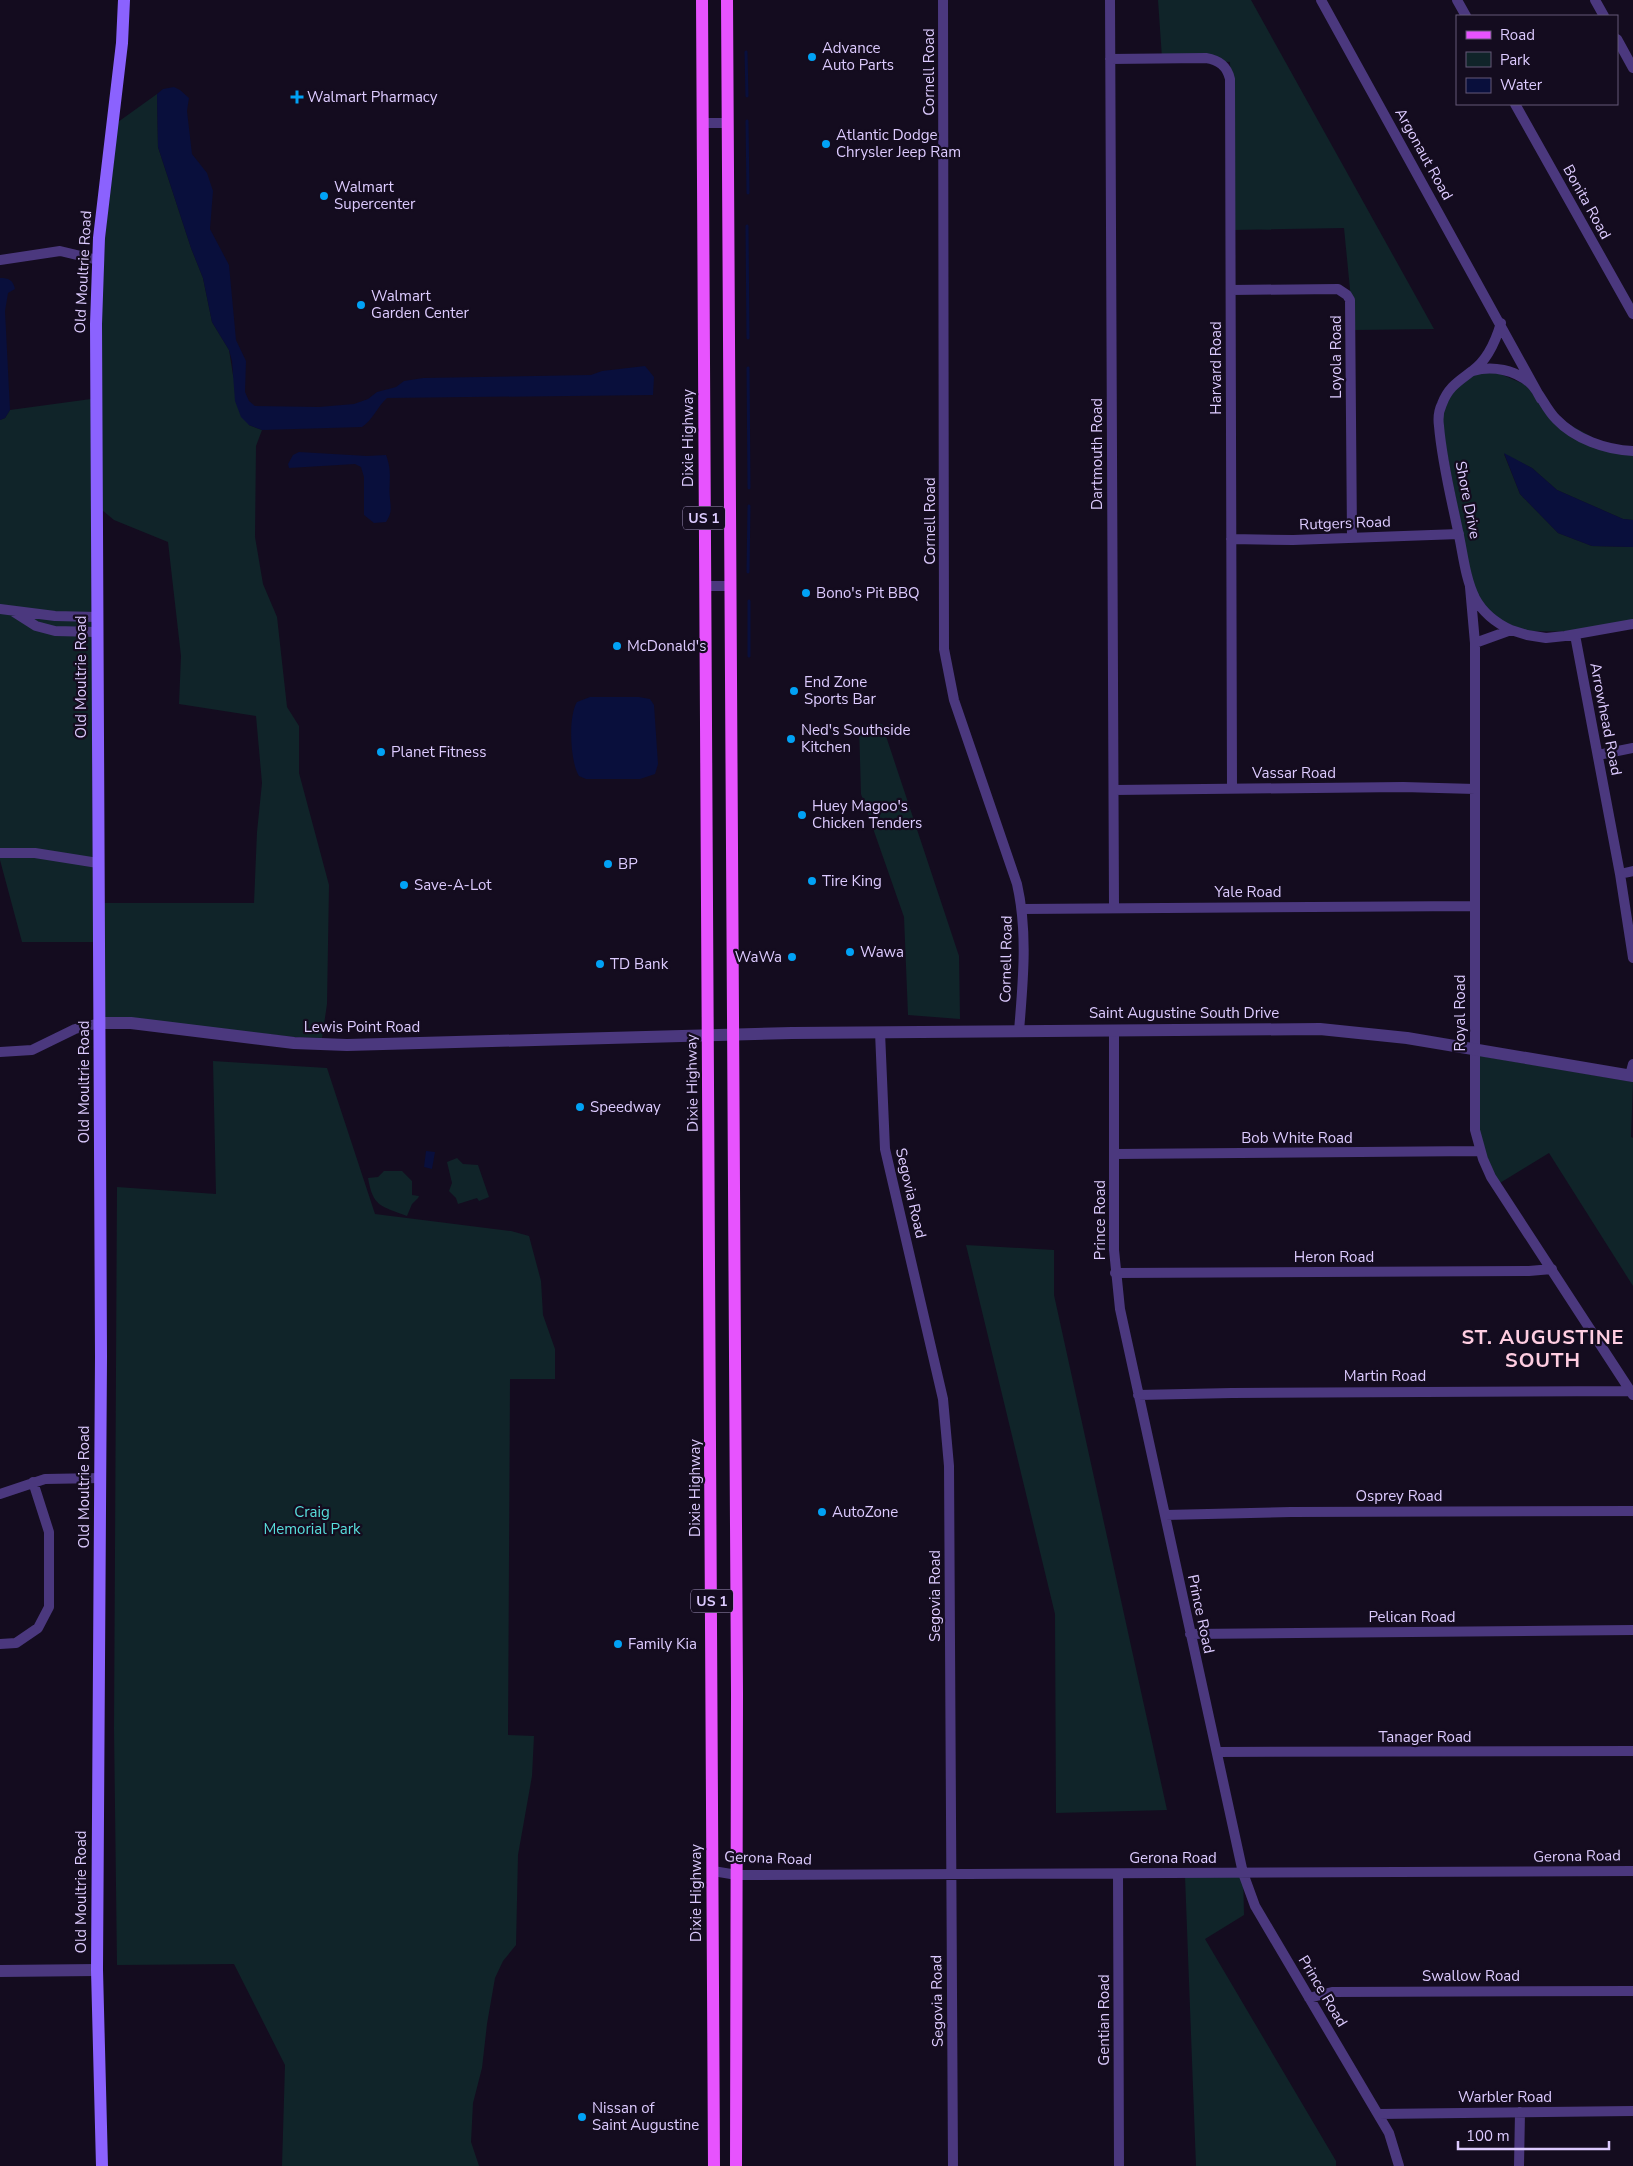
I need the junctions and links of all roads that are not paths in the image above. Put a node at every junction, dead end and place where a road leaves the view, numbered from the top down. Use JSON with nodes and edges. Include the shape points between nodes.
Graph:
{"nodes":[{"id":1,"x":124,"y":0,"type":"edge"},
{"id":2,"x":702,"y":0,"type":"edge"},
{"id":3,"x":727,"y":0,"type":"edge"},
{"id":4,"x":944,"y":0,"type":"edge"},
{"id":5,"x":1110,"y":0,"type":"edge"},
{"id":6,"x":1321,"y":0,"type":"edge"},
{"id":7,"x":1457,"y":0,"type":"edge"},
{"id":8,"x":1595,"y":0,"type":"edge"},
{"id":9,"x":1465,"y":15,"type":"edge"},
{"id":10,"x":1603,"y":15,"type":"edge"},
{"id":11,"x":1618,"y":40,"type":"edge"},
{"id":12,"x":1110,"y":59,"type":"junction"},
{"id":13,"x":1633,"y":68,"type":"edge"},
{"id":14,"x":1516,"y":105,"type":"edge"},
{"id":15,"x":703,"y":123,"type":"junction"},
{"id":16,"x":728,"y":123,"type":"junction"},
{"id":17,"x":0,"y":260,"type":"edge"},
{"id":18,"x":98,"y":260,"type":"junction"},
{"id":19,"x":1231,"y":290,"type":"junction"},
{"id":20,"x":1633,"y":314,"type":"edge"},
{"id":21,"x":1501,"y":323,"type":"junction"},
{"id":22,"x":1473,"y":371,"type":"junction"},
{"id":23,"x":1541,"y":399,"type":"junction"},
{"id":24,"x":1633,"y":451,"type":"edge"},
{"id":25,"x":1459,"y":534,"type":"junction"},
{"id":26,"x":1352,"y":537,"type":"junction"},
{"id":27,"x":1231,"y":539,"type":"junction"},
{"id":28,"x":705,"y":586,"type":"junction"},
{"id":29,"x":730,"y":586,"type":"junction"},
{"id":30,"x":1470,"y":587,"type":"junction"},
{"id":31,"x":0,"y":609,"type":"edge"},
{"id":32,"x":14,"y":611,"type":"junction"},
{"id":33,"x":97,"y":617,"type":"junction"},
{"id":34,"x":1633,"y":624,"type":"edge"},
{"id":35,"x":1511,"y":630,"type":"junction"},
{"id":36,"x":97,"y":632,"type":"junction"},
{"id":37,"x":1575,"y":634,"type":"junction"},
{"id":38,"x":1475,"y":642,"type":"junction"},
{"id":39,"x":1633,"y":748,"type":"edge"},
{"id":40,"x":1598,"y":755,"type":"junction"},
{"id":41,"x":1232,"y":788,"type":"junction"},
{"id":42,"x":1475,"y":788,"type":"junction"},
{"id":43,"x":1114,"y":790,"type":"junction"},
{"id":44,"x":0,"y":853,"type":"edge"},
{"id":45,"x":98,"y":863,"type":"junction"},
{"id":46,"x":1633,"y":871,"type":"edge"},
{"id":47,"x":1620,"y":874,"type":"junction"},
{"id":48,"x":1475,"y":906,"type":"junction"},
{"id":49,"x":1114,"y":907,"type":"junction"},
{"id":50,"x":1022,"y":909,"type":"junction"},
{"id":51,"x":1633,"y":958,"type":"edge"},
{"id":52,"x":100,"y":1023,"type":"junction"},
{"id":53,"x":1114,"y":1030,"type":"junction"},
{"id":54,"x":1019,"y":1031,"type":"junction"},
{"id":55,"x":880,"y":1032,"type":"junction"},
{"id":56,"x":707,"y":1036,"type":"junction"},
{"id":57,"x":732,"y":1036,"type":"junction"},
{"id":58,"x":1475,"y":1049,"type":"junction"},
{"id":59,"x":0,"y":1052,"type":"edge"},
{"id":60,"x":1632,"y":1072,"type":"edge"},
{"id":61,"x":1480,"y":1151,"type":"junction"},
{"id":62,"x":1115,"y":1154,"type":"junction"},
{"id":63,"x":1552,"y":1269,"type":"junction"},
{"id":64,"x":1115,"y":1273,"type":"junction"},
{"id":65,"x":1632,"y":1392,"type":"edge"},
{"id":66,"x":1138,"y":1395,"type":"junction"},
{"id":67,"x":734,"y":1474,"type":"junction"},
{"id":68,"x":711,"y":1475,"type":"junction"},
{"id":69,"x":101,"y":1478,"type":"junction"},
{"id":70,"x":33,"y":1482,"type":"junction"},
{"id":71,"x":0,"y":1494,"type":"edge"},
{"id":72,"x":1633,"y":1511,"type":"edge"},
{"id":73,"x":1164,"y":1515,"type":"junction"},
{"id":74,"x":1633,"y":1630,"type":"edge"},
{"id":75,"x":1190,"y":1634,"type":"junction"},
{"id":76,"x":0,"y":1644,"type":"edge"},
{"id":77,"x":1633,"y":1751,"type":"edge"},
{"id":78,"x":1216,"y":1752,"type":"junction"},
{"id":79,"x":712,"y":1871,"type":"junction"},
{"id":80,"x":1633,"y":1871,"type":"edge"},
{"id":81,"x":950,"y":1873,"type":"junction"},
{"id":82,"x":1242,"y":1873,"type":"junction"},
{"id":83,"x":1118,"y":1874,"type":"junction"},
{"id":84,"x":737,"y":1875,"type":"junction"},
{"id":85,"x":97,"y":1970,"type":"junction"},
{"id":86,"x":0,"y":1971,"type":"edge"},
{"id":87,"x":1633,"y":1991,"type":"edge"},
{"id":88,"x":1309,"y":1998,"type":"junction"},
{"id":89,"x":1633,"y":2111,"type":"edge"},
{"id":90,"x":1520,"y":2112,"type":"junction"},
{"id":91,"x":1378,"y":2114,"type":"junction"},
{"id":92,"x":714,"y":2125,"type":"junction"},
{"id":93,"x":736,"y":2126,"type":"junction"},
{"id":94,"x":102,"y":2166,"type":"edge"},
{"id":95,"x":714,"y":2166,"type":"edge"},
{"id":96,"x":736,"y":2166,"type":"edge"},
{"id":97,"x":953,"y":2166,"type":"edge"},
{"id":98,"x":1119,"y":2166,"type":"edge"},
{"id":99,"x":1399,"y":2166,"type":"edge"},
{"id":100,"x":1520,"y":2166,"type":"edge"}],
"edges":[{"from":1,"to":18,"type":"main road","name":"Old Moultrie Road"},
{"from":2,"to":15,"type":"main road","name":"Dixie Highway","number":"US 1"},
{"from":3,"to":16,"type":"main road","number":"US 1"},
{"from":4,"to":50,"type":"street","name":"Cornell Road","via":[[944,649],[954,700],[1017,884]]},
{"from":5,"to":12,"type":"street","name":"Dartmouth Road"},
{"from":6,"to":21,"type":"street","name":"Argonaut Road"},
{"from":7,"to":9,"type":"street"},
{"from":8,"to":10,"type":"street"},
{"from":11,"to":13,"type":"street"},
{"from":12,"to":19,"type":"street","name":"Harvard Road","via":[[1206,58],[1226,68],[1230,79]]},
{"from":12,"to":43,"type":"street","name":"Dartmouth Road"},
{"from":14,"to":20,"type":"street","name":"Bonita Road"},
{"from":15,"to":16,"type":"street"},
{"from":15,"to":28,"type":"main road","name":"Dixie Highway","number":"US 1"},
{"from":16,"to":29,"type":"main road","number":"US 1"},
{"from":17,"to":18,"type":"street","via":[[60,251]]},
{"from":18,"to":33,"type":"main road","name":"Old Moultrie Road"},
{"from":19,"to":26,"type":"street","name":"Loyola Road","via":[[1338,289],[1350,300]]},
{"from":19,"to":27,"type":"street","name":"Harvard Road"},
{"from":21,"to":22,"type":"street","name":"Shore Drive","via":[[1491,349]]},
{"from":21,"to":23,"type":"street"},
{"from":22,"to":23,"type":"street","via":[[1511,372],[1531,384]]},
{"from":22,"to":25,"type":"street","name":"Shore Drive","via":[[1450,388],[1439,418]]},
{"from":23,"to":24,"type":"street","via":[[1556,420],[1582,438],[1611,448]]},
{"from":25,"to":26,"type":"street","name":"Rutgers Road"},
{"from":25,"to":30,"type":"street","name":"Shore Drive"},
{"from":26,"to":27,"type":"street","name":"Rutgers Road"},
{"from":27,"to":41,"type":"street","name":"Harvard Road"},
{"from":28,"to":29,"type":"street"},
{"from":28,"to":56,"type":"main road","name":"Dixie Highway","number":"US 1"},
{"from":29,"to":57,"type":"main road","number":"US 1"},
{"from":30,"to":35,"type":"street","name":"Shore Drive","via":[[1484,611]]},
{"from":30,"to":38,"type":"street","name":"Royal Road"},
{"from":31,"to":32,"type":"street"},
{"from":32,"to":33,"type":"street"},
{"from":32,"to":36,"type":"street","via":[[45,629]]},
{"from":33,"to":36,"type":"main road","name":"Old Moultrie Road"},
{"from":34,"to":37,"type":"street","name":"Shore Drive"},
{"from":35,"to":37,"type":"street","name":"Shore Drive","via":[[1546,638]]},
{"from":35,"to":38,"type":"street"},
{"from":36,"to":45,"type":"main road","name":"Old Moultrie Road"},
{"from":37,"to":40,"type":"street","name":"Arrowhead Road"},
{"from":38,"to":42,"type":"street","name":"Royal Road"},
{"from":39,"to":40,"type":"street"},
{"from":40,"to":47,"type":"street","name":"Arrowhead Road"},
{"from":41,"to":42,"type":"street","name":"Vassar Road"},
{"from":41,"to":43,"type":"street","name":"Vassar Road"},
{"from":42,"to":48,"type":"street","name":"Royal Road"},
{"from":43,"to":49,"type":"street","name":"Dartmouth Road"},
{"from":44,"to":45,"type":"street","via":[[35,853]]},
{"from":45,"to":52,"type":"main road","name":"Old Moultrie Road"},
{"from":46,"to":47,"type":"street"},
{"from":47,"to":51,"type":"street","name":"Arrowhead Road"},
{"from":48,"to":49,"type":"street","name":"Yale Road"},
{"from":48,"to":58,"type":"street","name":"Royal Road"},
{"from":49,"to":50,"type":"street","name":"Yale Road"},
{"from":50,"to":54,"type":"street","name":"Cornell Road"},
{"from":52,"to":56,"type":"street","name":"Lewis Point Road","via":[[131,1023],[294,1043],[347,1045]]},
{"from":52,"to":59,"type":"street","name":"Lewis Point Road","via":[[75,1029],[32,1050]]},
{"from":52,"to":69,"type":"main road","name":"Old Moultrie Road"},
{"from":53,"to":54,"type":"street","name":"Saint Augustine South Drive"},
{"from":53,"to":58,"type":"street","name":"Saint Augustine South Drive","via":[[1320,1029]]},
{"from":53,"to":62,"type":"street","name":"Prince Road"},
{"from":54,"to":55,"type":"street","name":"Saint Augustine South Drive"},
{"from":55,"to":57,"type":"street","name":"Saint Augustine South Drive"},
{"from":55,"to":81,"type":"street","name":"Segovia Road","via":[[885,1149],[947,1432]]},
{"from":56,"to":57,"type":"street","name":"Lewis Point Road"},
{"from":56,"to":68,"type":"main road","name":"Dixie Highway","number":"US 1"},
{"from":57,"to":67,"type":"main road","number":"US 1"},
{"from":58,"to":60,"type":"street","name":"Saint Augustine South Drive"},
{"from":58,"to":61,"type":"street","name":"Royal Road","via":[[1474,1120]]},
{"from":61,"to":62,"type":"street","name":"Bob White Road"},
{"from":61,"to":63,"type":"street","name":"Royal Road","via":[[1491,1176]]},
{"from":62,"to":64,"type":"street","name":"Prince Road"},
{"from":63,"to":64,"type":"street","name":"Heron Road"},
{"from":63,"to":65,"type":"street","name":"Royal Road"},
{"from":64,"to":66,"type":"street","name":"Prince Road"},
{"from":65,"to":66,"type":"street","name":"Martin Road","via":[[1371,1391]]},
{"from":66,"to":73,"type":"street","name":"Prince Road"},
{"from":67,"to":68,"type":"main road"},
{"from":67,"to":84,"type":"main road","number":"US 1"},
{"from":68,"to":79,"type":"main road","name":"Dixie Highway","number":"US 1"},
{"from":69,"to":70,"type":"street"},
{"from":69,"to":85,"type":"main road","name":"Old Moultrie Road"},
{"from":70,"to":71,"type":"street"},
{"from":70,"to":76,"type":"street","via":[[49,1532],[49,1606],[38,1628],[16,1643]]},
{"from":72,"to":73,"type":"street","name":"Osprey Road"},
{"from":73,"to":75,"type":"street","name":"Prince Road"},
{"from":74,"to":75,"type":"street","name":"Pelican Road"},
{"from":75,"to":78,"type":"street","name":"Prince Road"},
{"from":77,"to":78,"type":"street","name":"Tanager Road"},
{"from":78,"to":82,"type":"street","name":"Prince Road"},
{"from":79,"to":84,"type":"street","name":"Gerona Road"},
{"from":79,"to":92,"type":"main road","name":"Dixie Highway","number":"US 1"},
{"from":80,"to":82,"type":"street","name":"Gerona Road"},
{"from":81,"to":83,"type":"street","name":"Gerona Road"},
{"from":81,"to":84,"type":"street","name":"Gerona Road"},
{"from":81,"to":97,"type":"street","name":"Segovia Road"},
{"from":82,"to":83,"type":"street","name":"Gerona Road"},
{"from":82,"to":88,"type":"street","name":"Prince Road","via":[[1255,1906]]},
{"from":83,"to":98,"type":"street","name":"Gentian Road"},
{"from":84,"to":93,"type":"main road","number":"US 1"},
{"from":85,"to":86,"type":"street"},
{"from":85,"to":94,"type":"main road","name":"Old Moultrie Road"},
{"from":87,"to":88,"type":"street","name":"Swallow Road","via":[[1332,1992]]},
{"from":88,"to":91,"type":"street","name":"Prince Road"},
{"from":89,"to":90,"type":"street","name":"Warbler Road"},
{"from":90,"to":91,"type":"street","name":"Warbler Road"},
{"from":90,"to":100,"type":"street"},
{"from":91,"to":99,"type":"street","name":"Prince Road","via":[[1394,2144]]},
{"from":92,"to":93,"type":"main road"},
{"from":92,"to":95,"type":"main road","name":"Dixie Highway","number":"US 1"},
{"from":93,"to":96,"type":"main road","number":"US 1"}]}
